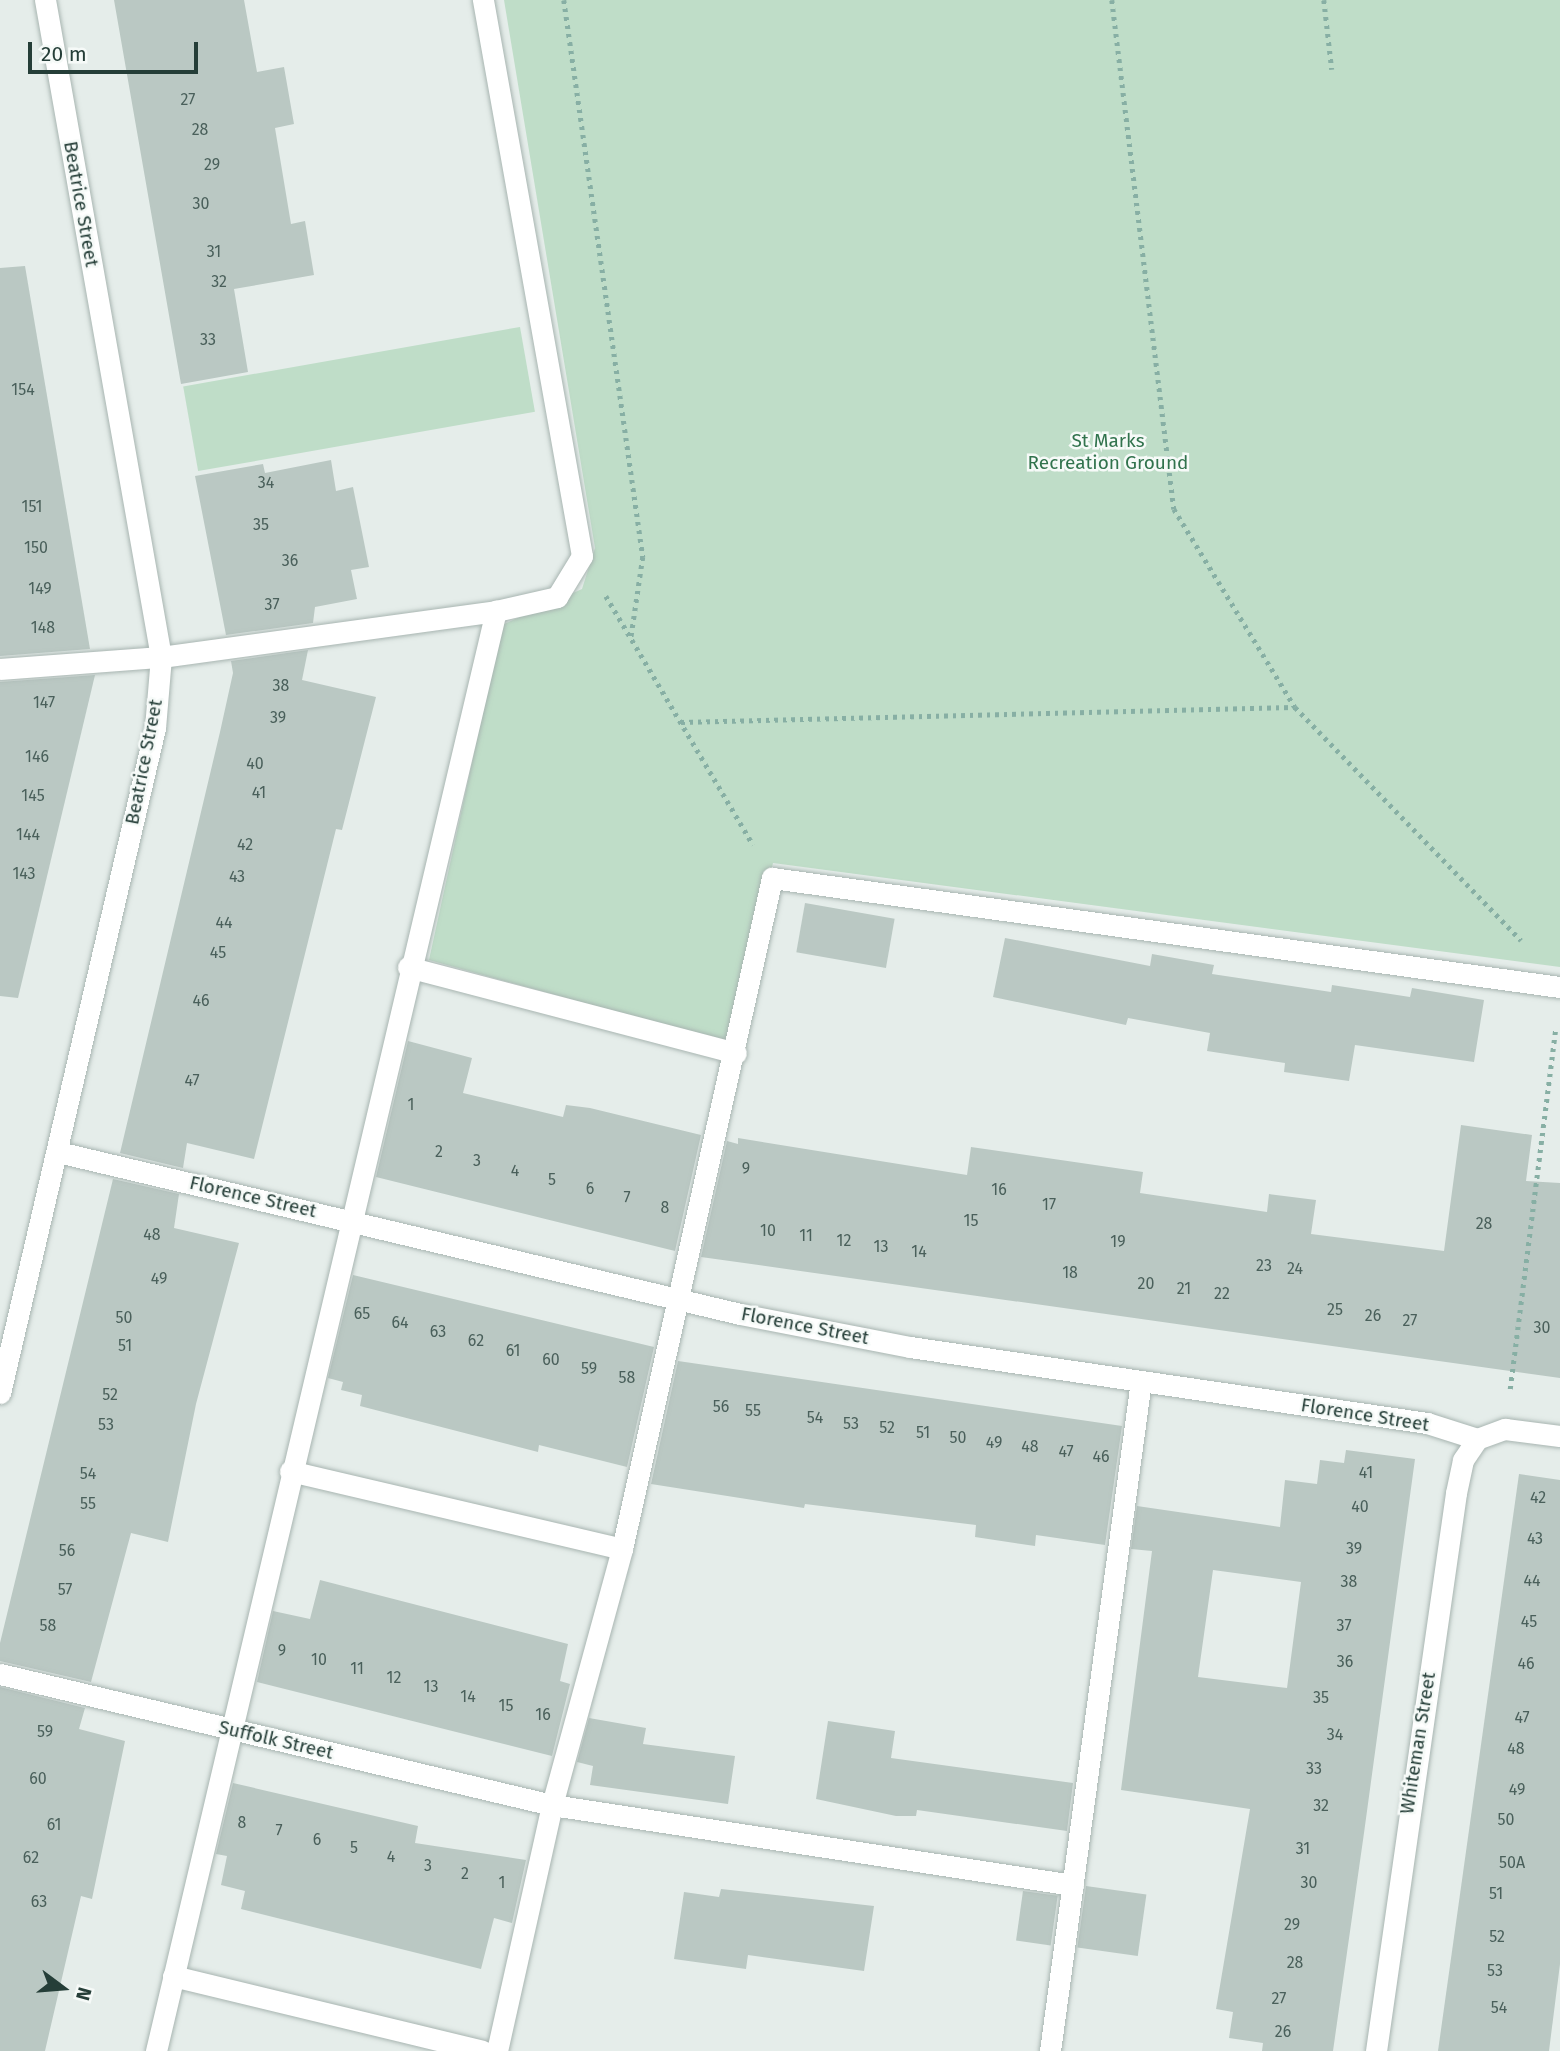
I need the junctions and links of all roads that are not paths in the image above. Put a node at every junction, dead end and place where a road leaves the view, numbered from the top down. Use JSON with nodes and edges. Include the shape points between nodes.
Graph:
{"nodes":[{"id":1,"x":45,"y":0,"type":"edge"},
{"id":2,"x":483,"y":0,"type":"edge"},
{"id":3,"x":496,"y":611,"type":"junction"},
{"id":4,"x":161,"y":657,"type":"junction"},
{"id":5,"x":0,"y":669,"type":"edge"},
{"id":6,"x":408,"y":967,"type":"junction"},
{"id":7,"x":1560,"y":987,"type":"edge"},
{"id":8,"x":736,"y":1053,"type":"junction"},
{"id":9,"x":58,"y":1152,"type":"junction"},
{"id":10,"x":350,"y":1219,"type":"junction"},
{"id":11,"x":680,"y":1300,"type":"junction"},
{"id":12,"x":1141,"y":1381,"type":"junction"},
{"id":13,"x":0,"y":1393,"type":"edge"},
{"id":14,"x":1560,"y":1436,"type":"edge"},
{"id":15,"x":1476,"y":1439,"type":"junction"},
{"id":16,"x":290,"y":1471,"type":"junction"},
{"id":17,"x":622,"y":1549,"type":"junction"},
{"id":18,"x":0,"y":1674,"type":"edge"},
{"id":19,"x":234,"y":1730,"type":"junction"},
{"id":20,"x":552,"y":1805,"type":"junction"},
{"id":21,"x":1073,"y":1885,"type":"junction"},
{"id":22,"x":173,"y":1976,"type":"junction"},
{"id":23,"x":156,"y":2051,"type":"edge"},
{"id":24,"x":482,"y":2051,"type":"edge"},
{"id":25,"x":496,"y":2051,"type":"edge"},
{"id":26,"x":1050,"y":2051,"type":"edge"},
{"id":27,"x":1376,"y":2051,"type":"edge"}],
"edges":[{"from":1,"to":4,"type":"street","name":"Beatrice Street"},
{"from":2,"to":3,"type":"street","via":[[582,556],[557,597]]},
{"from":3,"to":4,"type":"street"},
{"from":3,"to":6,"type":"street"},
{"from":4,"to":5,"type":"street"},
{"from":4,"to":9,"type":"street","name":"Beatrice Street","via":[[155,728]]},
{"from":6,"to":8,"type":"street"},
{"from":6,"to":10,"type":"street"},
{"from":7,"to":8,"type":"street","via":[[772,878]]},
{"from":8,"to":11,"type":"street"},
{"from":9,"to":10,"type":"street","name":"Florence Street"},
{"from":9,"to":13,"type":"street","name":"Beatrice Street"},
{"from":10,"to":11,"type":"street","name":"Florence Street"},
{"from":10,"to":16,"type":"street"},
{"from":11,"to":12,"type":"street","name":"Florence Street","via":[[910,1347]]},
{"from":11,"to":17,"type":"street"},
{"from":12,"to":15,"type":"street","name":"Florence Street","via":[[1427,1423]]},
{"from":12,"to":21,"type":"street"},
{"from":14,"to":15,"type":"street","via":[[1505,1429]]},
{"from":15,"to":27,"type":"street","name":"Whiteman Street","via":[[1463,1460],[1456,1493]]},
{"from":16,"to":17,"type":"street"},
{"from":16,"to":19,"type":"street"},
{"from":17,"to":20,"type":"street"},
{"from":18,"to":19,"type":"street","name":"Suffolk Street"},
{"from":19,"to":20,"type":"street","name":"Suffolk Street"},
{"from":19,"to":22,"type":"street"},
{"from":20,"to":21,"type":"street","name":"Suffolk Street"},
{"from":20,"to":25,"type":"street"},
{"from":21,"to":26,"type":"street"},
{"from":22,"to":23,"type":"street"},
{"from":22,"to":24,"type":"street"}]}
